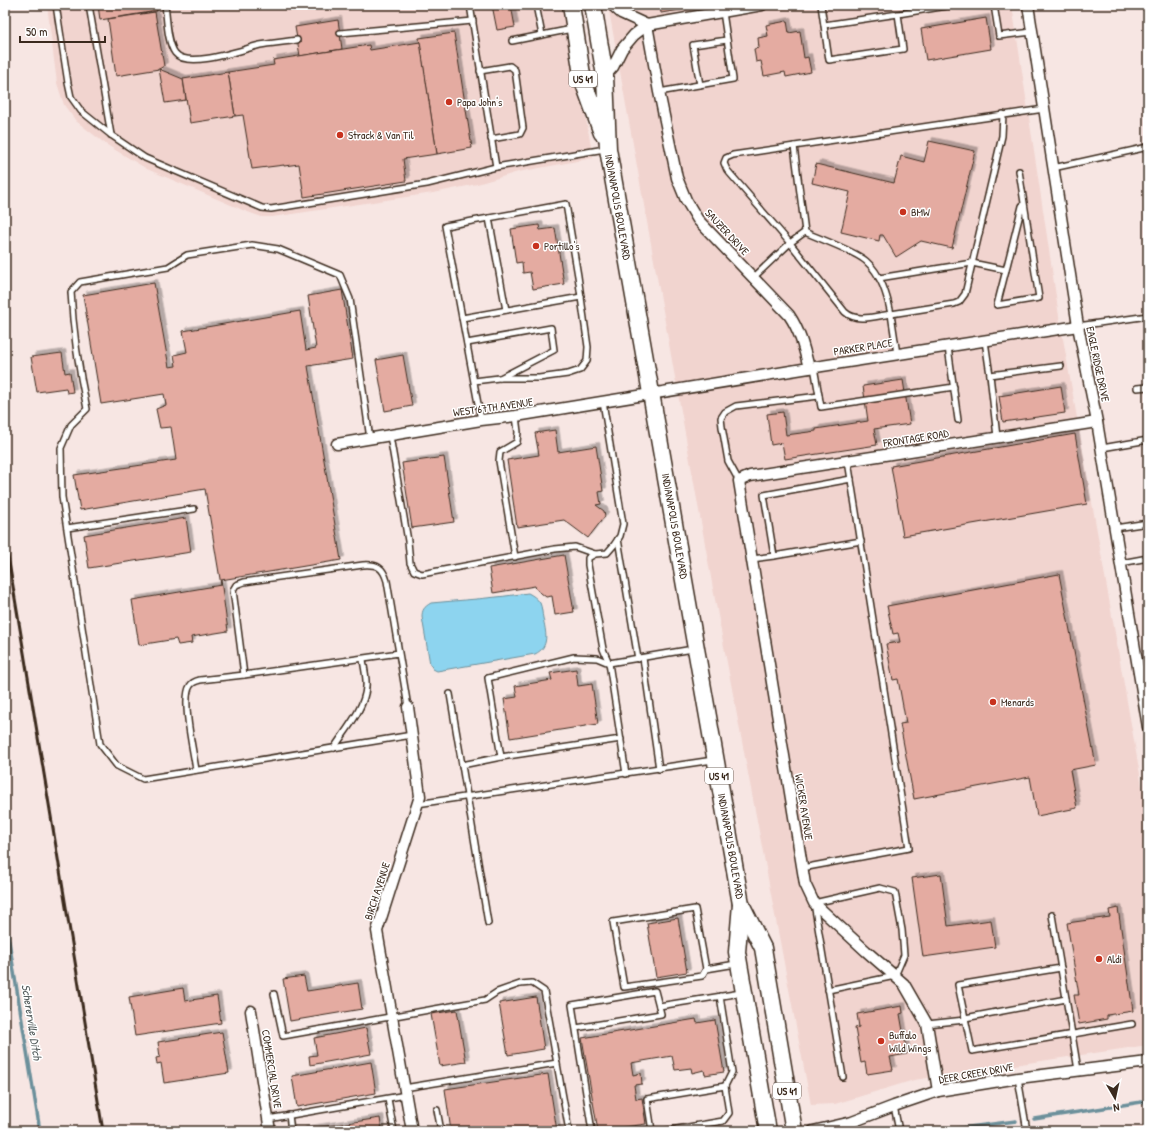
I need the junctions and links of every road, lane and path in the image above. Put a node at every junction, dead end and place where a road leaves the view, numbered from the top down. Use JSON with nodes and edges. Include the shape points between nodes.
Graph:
{"nodes":[{"id":1,"x":56,"y":5,"type":"edge"},
{"id":2,"x":90,"y":5,"type":"edge"},
{"id":3,"x":165,"y":5,"type":"edge"},
{"id":4,"x":470,"y":5,"type":"edge"},
{"id":5,"x":536,"y":5,"type":"edge"},
{"id":6,"x":571,"y":5,"type":"edge"},
{"id":7,"x":593,"y":5,"type":"edge"},
{"id":8,"x":612,"y":5,"type":"edge"},
{"id":9,"x":821,"y":5,"type":"edge"},
{"id":10,"x":952,"y":5,"type":"edge"},
{"id":11,"x":994,"y":5,"type":"edge"},
{"id":12,"x":1028,"y":5,"type":"edge"},
{"id":13,"x":757,"y":6,"type":"edge"},
{"id":14,"x":723,"y":12,"type":"junction"},
{"id":15,"x":898,"y":14,"type":"junction"},
{"id":16,"x":473,"y":21,"type":"junction"},
{"id":17,"x":647,"y":25,"type":"junction"},
{"id":18,"x":824,"y":25,"type":"junction"},
{"id":19,"x":575,"y":29,"type":"junction"},
{"id":20,"x":1032,"y":32,"type":"junction"},
{"id":21,"x":340,"y":33,"type":"dead end"},
{"id":22,"x":542,"y":35,"type":"junction"},
{"id":23,"x":297,"y":40,"type":"dead end"},
{"id":24,"x":727,"y":40,"type":"junction"},
{"id":25,"x":512,"y":41,"type":"dead end"},
{"id":26,"x":480,"y":71,"type":"junction"},
{"id":27,"x":605,"y":76,"type":"junction"},
{"id":28,"x":700,"y":85,"type":"junction"},
{"id":29,"x":659,"y":92,"type":"junction"},
{"id":30,"x":1044,"y":109,"type":"junction"},
{"id":31,"x":1003,"y":114,"type":"junction"},
{"id":32,"x":111,"y":135,"type":"junction"},
{"id":33,"x":491,"y":139,"type":"junction"},
{"id":34,"x":794,"y":146,"type":"junction"},
{"id":35,"x":1148,"y":147,"type":"edge"},
{"id":36,"x":608,"y":149,"type":"junction"},
{"id":37,"x":496,"y":167,"type":"junction"},
{"id":38,"x":1053,"y":168,"type":"junction"},
{"id":39,"x":1019,"y":171,"type":"dead end"},
{"id":40,"x":1023,"y":203,"type":"junction"},
{"id":41,"x":489,"y":218,"type":"junction"},
{"id":42,"x":805,"y":232,"type":"junction"},
{"id":43,"x":790,"y":243,"type":"junction"},
{"id":44,"x":972,"y":263,"type":"junction"},
{"id":45,"x":1006,"y":270,"type":"junction"},
{"id":46,"x":753,"y":278,"type":"junction"},
{"id":47,"x":879,"y":278,"type":"junction"},
{"id":48,"x":581,"y":297,"type":"junction"},
{"id":49,"x":506,"y":310,"type":"junction"},
{"id":50,"x":891,"y":314,"type":"junction"},
{"id":51,"x":1148,"y":316,"type":"edge"},
{"id":52,"x":462,"y":318,"type":"junction"},
{"id":53,"x":1078,"y":326,"type":"junction"},
{"id":54,"x":985,"y":341,"type":"junction"},
{"id":55,"x":467,"y":343,"type":"junction"},
{"id":56,"x":948,"y":347,"type":"junction"},
{"id":57,"x":897,"y":354,"type":"junction"},
{"id":58,"x":1061,"y":366,"type":"dead end"},
{"id":59,"x":812,"y":367,"type":"junction"},
{"id":60,"x":990,"y":375,"type":"junction"},
{"id":61,"x":499,"y":378,"type":"junction"},
{"id":62,"x":474,"y":380,"type":"junction"},
{"id":63,"x":954,"y":387,"type":"junction"},
{"id":64,"x":1148,"y":387,"type":"edge"},
{"id":65,"x":1138,"y":388,"type":"dead end"},
{"id":66,"x":652,"y":394,"type":"junction"},
{"id":67,"x":819,"y":396,"type":"junction"},
{"id":68,"x":603,"y":402,"type":"junction"},
{"id":69,"x":516,"y":416,"type":"junction"},
{"id":70,"x":481,"y":420,"type":"junction"},
{"id":71,"x":958,"y":420,"type":"dead end"},
{"id":72,"x":1097,"y":422,"type":"junction"},
{"id":73,"x":390,"y":436,"type":"junction"},
{"id":74,"x":997,"y":438,"type":"junction"},
{"id":75,"x":370,"y":439,"type":"junction"},
{"id":76,"x":1148,"y":440,"type":"edge"},
{"id":77,"x":337,"y":444,"type":"dead end"},
{"id":78,"x":1102,"y":448,"type":"junction"},
{"id":79,"x":848,"y":461,"type":"junction"},
{"id":80,"x":851,"y":479,"type":"junction"},
{"id":81,"x":739,"y":481,"type":"junction"},
{"id":82,"x":194,"y":508,"type":"dead end"},
{"id":83,"x":1148,"y":523,"type":"edge"},
{"id":84,"x":67,"y":528,"type":"junction"},
{"id":85,"x":1115,"y":528,"type":"junction"},
{"id":86,"x":618,"y":539,"type":"junction"},
{"id":87,"x":861,"y":540,"type":"junction"},
{"id":88,"x":595,"y":554,"type":"junction"},
{"id":89,"x":774,"y":556,"type":"junction"},
{"id":90,"x":515,"y":557,"type":"junction"},
{"id":91,"x":1148,"y":558,"type":"edge"},
{"id":92,"x":752,"y":560,"type":"junction"},
{"id":93,"x":1121,"y":562,"type":"junction"},
{"id":94,"x":696,"y":648,"type":"junction"},
{"id":95,"x":399,"y":653,"type":"junction"},
{"id":96,"x":641,"y":658,"type":"junction"},
{"id":97,"x":363,"y":659,"type":"junction"},
{"id":98,"x":609,"y":663,"type":"junction"},
{"id":99,"x":244,"y":675,"type":"junction"},
{"id":100,"x":450,"y":694,"type":"dead end"},
{"id":101,"x":408,"y":707,"type":"joint"},
{"id":102,"x":1147,"y":714,"type":"edge"},
{"id":103,"x":1148,"y":728,"type":"edge"},
{"id":104,"x":412,"y":735,"type":"junction"},
{"id":105,"x":620,"y":739,"type":"junction"},
{"id":106,"x":334,"y":748,"type":"junction"},
{"id":107,"x":501,"y":757,"type":"junction"},
{"id":108,"x":716,"y":760,"type":"junction"},
{"id":109,"x":462,"y":765,"type":"junction"},
{"id":110,"x":659,"y":769,"type":"junction"},
{"id":111,"x":196,"y":770,"type":"junction"},
{"id":112,"x":626,"y":774,"type":"junction"},
{"id":113,"x":466,"y":797,"type":"junction"},
{"id":114,"x":417,"y":804,"type":"junction"},
{"id":115,"x":802,"y":868,"type":"junction"},
{"id":116,"x":814,"y":903,"type":"junction"},
{"id":117,"x":741,"y":904,"type":"junction"},
{"id":118,"x":1052,"y":915,"type":"dead end"},
{"id":119,"x":488,"y":923,"type":"dead end"},
{"id":120,"x":739,"y":964,"type":"junction"},
{"id":121,"x":1061,"y":968,"type":"junction"},
{"id":122,"x":706,"y":969,"type":"junction"},
{"id":123,"x":895,"y":976,"type":"junction"},
{"id":124,"x":828,"y":990,"type":"junction"},
{"id":125,"x":744,"y":992,"type":"junction"},
{"id":126,"x":274,"y":994,"type":"dead end"},
{"id":127,"x":720,"y":996,"type":"junction"},
{"id":128,"x":1066,"y":999,"type":"junction"},
{"id":129,"x":659,"y":1006,"type":"junction"},
{"id":130,"x":251,"y":1011,"type":"dead end"},
{"id":131,"x":392,"y":1016,"type":"junction"},
{"id":132,"x":965,"y":1019,"type":"junction"},
{"id":133,"x":927,"y":1024,"type":"junction"},
{"id":134,"x":1132,"y":1024,"type":"dead end"},
{"id":135,"x":576,"y":1028,"type":"junction"},
{"id":136,"x":1072,"y":1034,"type":"junction"},
{"id":137,"x":557,"y":1062,"type":"junction"},
{"id":138,"x":1148,"y":1062,"type":"edge"},
{"id":139,"x":1078,"y":1070,"type":"junction"},
{"id":140,"x":843,"y":1078,"type":"dead end"},
{"id":141,"x":1018,"y":1078,"type":"junction"},
{"id":142,"x":725,"y":1086,"type":"junction"},
{"id":143,"x":938,"y":1091,"type":"junction"},
{"id":144,"x":405,"y":1092,"type":"junction"},
{"id":145,"x":388,"y":1098,"type":"junction"},
{"id":146,"x":894,"y":1106,"type":"junction"},
{"id":147,"x":437,"y":1110,"type":"dead end"},
{"id":148,"x":289,"y":1115,"type":"junction"},
{"id":149,"x":268,"y":1119,"type":"junction"},
{"id":150,"x":678,"y":1130,"type":"edge"},
{"id":151,"x":270,"y":1131,"type":"edge"},
{"id":152,"x":291,"y":1131,"type":"edge"},
{"id":153,"x":394,"y":1131,"type":"edge"},
{"id":154,"x":412,"y":1131,"type":"edge"},
{"id":155,"x":441,"y":1131,"type":"edge"},
{"id":156,"x":569,"y":1131,"type":"edge"},
{"id":157,"x":592,"y":1131,"type":"edge"},
{"id":158,"x":652,"y":1131,"type":"edge"},
{"id":159,"x":665,"y":1131,"type":"edge"},
{"id":160,"x":768,"y":1131,"type":"edge"},
{"id":161,"x":794,"y":1131,"type":"edge"},
{"id":162,"x":813,"y":1131,"type":"edge"},
{"id":163,"x":899,"y":1131,"type":"edge"},
{"id":164,"x":1027,"y":1131,"type":"edge"}],
"edges":[{"from":1,"to":32,"type":"lane","via":[[71,97],[81,111]]},
{"from":2,"to":32,"type":"lane"},
{"from":3,"to":23,"type":"lane","via":[[171,44],[176,54],[183,59],[213,58],[261,45]]},
{"from":4,"to":16,"type":"lane"},
{"from":5,"to":22,"type":"lane"},
{"from":6,"to":19,"type":"highway","name":"INDIANAPOLIS BOULEVARD","number":"US 41"},
{"from":7,"to":27,"type":"highway","name":"INDIANAPOLIS BOULEVARD","number":"US 41"},
{"from":8,"to":17,"type":"street","via":[[621,13]]},
{"from":9,"to":18,"type":"lane"},
{"from":10,"to":15,"type":"lane"},
{"from":11,"to":20,"type":"lane","via":[[999,36]]},
{"from":12,"to":20,"type":"street","name":"EAGLE RIDGE DRIVE"},
{"from":13,"to":14,"type":"street"},
{"from":14,"to":17,"type":"street"},
{"from":14,"to":24,"type":"lane"},
{"from":15,"to":18,"type":"lane"},
{"from":15,"to":18,"type":"lane","via":[[903,49],[829,60]]},
{"from":16,"to":21,"type":"lane"},
{"from":16,"to":26,"type":"lane"},
{"from":17,"to":27,"type":"street","via":[[622,49],[614,67]]},
{"from":17,"to":29,"type":"street","name":"SAUZER DRIVE"},
{"from":19,"to":22,"type":"lane"},
{"from":19,"to":36,"type":"highway","name":"INDIANAPOLIS BOULEVARD","number":"US 41","via":[[583,80]]},
{"from":20,"to":30,"type":"street","name":"EAGLE RIDGE DRIVE"},
{"from":22,"to":25,"type":"lane"},
{"from":24,"to":28,"type":"lane","via":[[733,79]]},
{"from":24,"to":28,"type":"lane","via":[[693,45]]},
{"from":26,"to":33,"type":"lane"},
{"from":26,"to":33,"type":"lane","via":[[510,66],[515,70],[523,128],[520,134]]},
{"from":27,"to":36,"type":"highway","name":"INDIANAPOLIS BOULEVARD","number":"US 41"},
{"from":28,"to":29,"type":"lane"},
{"from":29,"to":46,"type":"street","name":"SAUZER DRIVE","via":[[677,178],[686,200],[698,220]]},
{"from":30,"to":31,"type":"lane"},
{"from":30,"to":38,"type":"street","name":"EAGLE RIDGE DRIVE"},
{"from":31,"to":34,"type":"lane"},
{"from":31,"to":44,"type":"lane","via":[[1002,136]]},
{"from":32,"to":37,"type":"lane","via":[[145,158],[262,208],[271,209],[427,184]]},
{"from":33,"to":37,"type":"lane"},
{"from":34,"to":42,"type":"lane"},
{"from":34,"to":43,"type":"lane","via":[[733,155],[726,158],[724,163],[727,170]]},
{"from":35,"to":38,"type":"lane"},
{"from":36,"to":37,"type":"lane"},
{"from":36,"to":66,"type":"highway","name":"INDIANAPOLIS BOULEVARD","number":"US 41"},
{"from":38,"to":53,"type":"street","name":"EAGLE RIDGE DRIVE"},
{"from":39,"to":40,"type":"lane"},
{"from":40,"to":45,"type":"lane"},
{"from":40,"to":45,"type":"lane","via":[[1039,298],[997,305]]},
{"from":41,"to":48,"type":"lane","via":[[566,204]]},
{"from":41,"to":49,"type":"lane"},
{"from":41,"to":52,"type":"lane","via":[[445,226]]},
{"from":42,"to":43,"type":"lane"},
{"from":42,"to":47,"type":"lane","via":[[859,256],[868,262]]},
{"from":43,"to":46,"type":"lane"},
{"from":43,"to":50,"type":"lane","via":[[850,316],[858,318]]},
{"from":44,"to":45,"type":"lane"},
{"from":44,"to":47,"type":"lane"},
{"from":44,"to":50,"type":"lane","via":[[965,294],[959,302]]},
{"from":46,"to":59,"type":"street","name":"SAUZER DRIVE","via":[[779,303],[796,326]]},
{"from":47,"to":50,"type":"lane","via":[[888,298]]},
{"from":48,"to":49,"type":"lane"},
{"from":48,"to":61,"type":"lane","via":[[588,347],[587,361],[580,370],[539,378]]},
{"from":49,"to":52,"type":"lane"},
{"from":50,"to":57,"type":"lane"},
{"from":51,"to":53,"type":"lane"},
{"from":52,"to":55,"type":"lane"},
{"from":53,"to":54,"type":"street","name":"PARKER PLACE"},
{"from":53,"to":72,"type":"street","name":"EAGLE RIDGE DRIVE"},
{"from":54,"to":56,"type":"street","name":"PARKER PLACE"},
{"from":54,"to":60,"type":"lane"},
{"from":55,"to":61,"type":"lane","via":[[550,328],[554,350]]},
{"from":55,"to":62,"type":"lane"},
{"from":56,"to":57,"type":"street","name":"PARKER PLACE"},
{"from":56,"to":63,"type":"lane"},
{"from":57,"to":59,"type":"street","name":"PARKER PLACE"},
{"from":58,"to":60,"type":"lane"},
{"from":59,"to":66,"type":"street","name":"PARKER PLACE"},
{"from":59,"to":67,"type":"lane"},
{"from":60,"to":74,"type":"lane"},
{"from":61,"to":62,"type":"lane"},
{"from":62,"to":70,"type":"lane"},
{"from":63,"to":67,"type":"lane","via":[[820,407]]},
{"from":63,"to":71,"type":"lane"},
{"from":64,"to":65,"type":"lane"},
{"from":66,"to":68,"type":"street","name":"WEST 67TH AVENUE"},
{"from":66,"to":94,"type":"highway","name":"INDIANAPOLIS BOULEVARD","number":"US 41"},
{"from":67,"to":81,"type":"lane","via":[[736,406],[725,412],[722,427],[728,461]]},
{"from":68,"to":69,"type":"street","name":"WEST 67TH AVENUE"},
{"from":68,"to":86,"type":"lane","via":[[623,524]]},
{"from":69,"to":70,"type":"street","name":"WEST 67TH AVENUE"},
{"from":69,"to":90,"type":"lane","via":[[517,442],[500,452],[499,461]]},
{"from":70,"to":73,"type":"street","name":"WEST 67TH AVENUE"},
{"from":72,"to":74,"type":"street","name":"FRONTAGE ROAD"},
{"from":72,"to":78,"type":"street","name":"EAGLE RIDGE DRIVE"},
{"from":73,"to":75,"type":"street","name":"WEST 67TH AVENUE"},
{"from":73,"to":90,"type":"lane","via":[[410,563],[414,571],[422,574]]},
{"from":74,"to":79,"type":"street","name":"FRONTAGE ROAD"},
{"from":75,"to":77,"type":"street","name":"WEST 67TH AVENUE"},
{"from":75,"to":84,"type":"lane","via":[[350,299],[340,275],[278,249],[252,245],[187,255],[168,266],[80,282],[72,292],[72,309],[87,409],[71,426],[61,448],[62,497]]},
{"from":76,"to":78,"type":"lane"},
{"from":78,"to":85,"type":"street","name":"EAGLE RIDGE DRIVE"},
{"from":79,"to":80,"type":"lane"},
{"from":79,"to":81,"type":"street","name":"FRONTAGE ROAD","via":[[750,476]]},
{"from":80,"to":87,"type":"lane"},
{"from":80,"to":89,"type":"lane","via":[[764,495]]},
{"from":81,"to":92,"type":"street","name":"WICKER AVENUE"},
{"from":82,"to":84,"type":"lane"},
{"from":83,"to":85,"type":"lane"},
{"from":84,"to":111,"type":"lane","via":[[100,744],[117,766],[143,779]]},
{"from":85,"to":93,"type":"street","name":"EAGLE RIDGE DRIVE"},
{"from":86,"to":88,"type":"lane","via":[[607,553]]},
{"from":86,"to":96,"type":"lane"},
{"from":87,"to":89,"type":"lane"},
{"from":87,"to":115,"type":"lane","via":[[909,848]]},
{"from":88,"to":90,"type":"lane","via":[[575,547]]},
{"from":88,"to":98,"type":"lane","via":[[588,558],[588,565],[603,649]]},
{"from":89,"to":92,"type":"lane"},
{"from":91,"to":93,"type":"lane"},
{"from":92,"to":115,"type":"street","name":"WICKER AVENUE"},
{"from":93,"to":102,"type":"street","name":"EAGLE RIDGE DRIVE"},
{"from":94,"to":96,"type":"lane"},
{"from":94,"to":108,"type":"highway","name":"INDIANAPOLIS BOULEVARD","number":"US 41"},
{"from":95,"to":97,"type":"lane"},
{"from":95,"to":99,"type":"lane","via":[[385,573],[372,564],[363,565],[236,585],[233,598]]},
{"from":95,"to":101,"type":"lane"},
{"from":96,"to":98,"type":"lane"},
{"from":96,"to":110,"type":"lane"},
{"from":97,"to":99,"type":"lane"},
{"from":97,"to":106,"type":"lane","via":[[366,687],[363,700],[354,719]]},
{"from":98,"to":105,"type":"lane"},
{"from":98,"to":107,"type":"lane","via":[[598,658],[574,657],[488,678]]},
{"from":99,"to":111,"type":"lane","via":[[200,680],[190,685],[187,703]]},
{"from":100,"to":109,"type":"lane"},
{"from":101,"to":104,"type":"street","name":"BIRCH AVENUE"},
{"from":102,"to":103,"type":"street","name":"EAGLE RIDGE DRIVE"},
{"from":104,"to":106,"type":"lane"},
{"from":104,"to":114,"type":"street","name":"BIRCH AVENUE","via":[[420,796]]},
{"from":105,"to":107,"type":"lane"},
{"from":105,"to":112,"type":"lane"},
{"from":106,"to":111,"type":"lane"},
{"from":107,"to":109,"type":"lane"},
{"from":108,"to":110,"type":"lane"},
{"from":108,"to":117,"type":"highway","name":"INDIANAPOLIS BOULEVARD","number":"US 41"},
{"from":109,"to":113,"type":"lane"},
{"from":110,"to":112,"type":"lane"},
{"from":112,"to":113,"type":"lane"},
{"from":113,"to":114,"type":"lane"},
{"from":113,"to":119,"type":"lane"},
{"from":114,"to":131,"type":"street","name":"BIRCH AVENUE","via":[[377,931]]},
{"from":115,"to":116,"type":"street","name":"WICKER AVENUE","via":[[805,884]]},
{"from":116,"to":123,"type":"street","name":"WICKER AVENUE"},
{"from":116,"to":123,"type":"lane","via":[[880,888],[895,892],[904,954]]},
{"from":116,"to":124,"type":"lane"},
{"from":117,"to":120,"type":"highway","name":"INDIANAPOLIS BOULEVARD","number":"US 41","via":[[737,952]]},
{"from":117,"to":161,"type":"highway","name":"INDIANAPOLIS BOULEVARD","number":"US 41","via":[[763,948]]},
{"from":118,"to":121,"type":"lane"},
{"from":120,"to":122,"type":"lane"},
{"from":120,"to":125,"type":"highway","name":"INDIANAPOLIS BOULEVARD","number":"US 41"},
{"from":121,"to":128,"type":"lane"},
{"from":121,"to":132,"type":"lane","via":[[958,985]]},
{"from":122,"to":122,"type":"lane","via":[[695,909],[613,922],[624,987],[702,976]]},
{"from":123,"to":124,"type":"lane"},
{"from":123,"to":133,"type":"street","name":"WICKER AVENUE","via":[[904,984]]},
{"from":124,"to":140,"type":"lane"},
{"from":125,"to":127,"type":"lane"},
{"from":125,"to":160,"type":"highway","name":"INDIANAPOLIS BOULEVARD","number":"US 41"},
{"from":126,"to":131,"type":"lane","via":[[282,1036]]},
{"from":127,"to":129,"type":"lane"},
{"from":127,"to":142,"type":"lane","via":[[732,1072]]},
{"from":128,"to":132,"type":"lane"},
{"from":128,"to":136,"type":"lane"},
{"from":129,"to":135,"type":"lane","via":[[661,1014]]},
{"from":129,"to":135,"type":"lane","via":[[655,991],[572,1005]]},
{"from":130,"to":149,"type":"street","name":"COMMERCIAL DRIVE"},
{"from":131,"to":137,"type":"lane","via":[[485,1000],[497,992],[520,984],[532,983],[544,991]]},
{"from":131,"to":144,"type":"street","name":"BIRCH AVENUE"},
{"from":132,"to":133,"type":"lane"},
{"from":132,"to":136,"type":"lane","via":[[972,1051]]},
{"from":133,"to":143,"type":"street","name":"WICKER AVENUE"},
{"from":134,"to":136,"type":"lane"},
{"from":135,"to":157,"type":"lane"},
{"from":136,"to":139,"type":"lane"},
{"from":137,"to":144,"type":"lane"},
{"from":137,"to":156,"type":"lane"},
{"from":138,"to":139,"type":"street","name":"DEER CREEK DRIVE"},
{"from":139,"to":141,"type":"street","name":"DEER CREEK DRIVE"},
{"from":141,"to":143,"type":"street","name":"DEER CREEK DRIVE"},
{"from":141,"to":164,"type":"lane"},
{"from":142,"to":150,"type":"lane","via":[[729,1113],[723,1121]]},
{"from":142,"to":158,"type":"lane","via":[[647,1099]]},
{"from":143,"to":146,"type":"street","name":"DEER CREEK DRIVE"},
{"from":144,"to":145,"type":"lane"},
{"from":144,"to":154,"type":"street","name":"BIRCH AVENUE"},
{"from":145,"to":148,"type":"lane"},
{"from":145,"to":153,"type":"lane"},
{"from":146,"to":162,"type":"street","name":"DEER CREEK DRIVE","via":[[852,1122]]},
{"from":146,"to":163,"type":"lane"},
{"from":147,"to":155,"type":"lane"},
{"from":148,"to":149,"type":"lane"},
{"from":148,"to":152,"type":"lane"},
{"from":149,"to":151,"type":"street","name":"COMMERCIAL DRIVE"},
{"from":150,"to":159,"type":"lane"}]}
